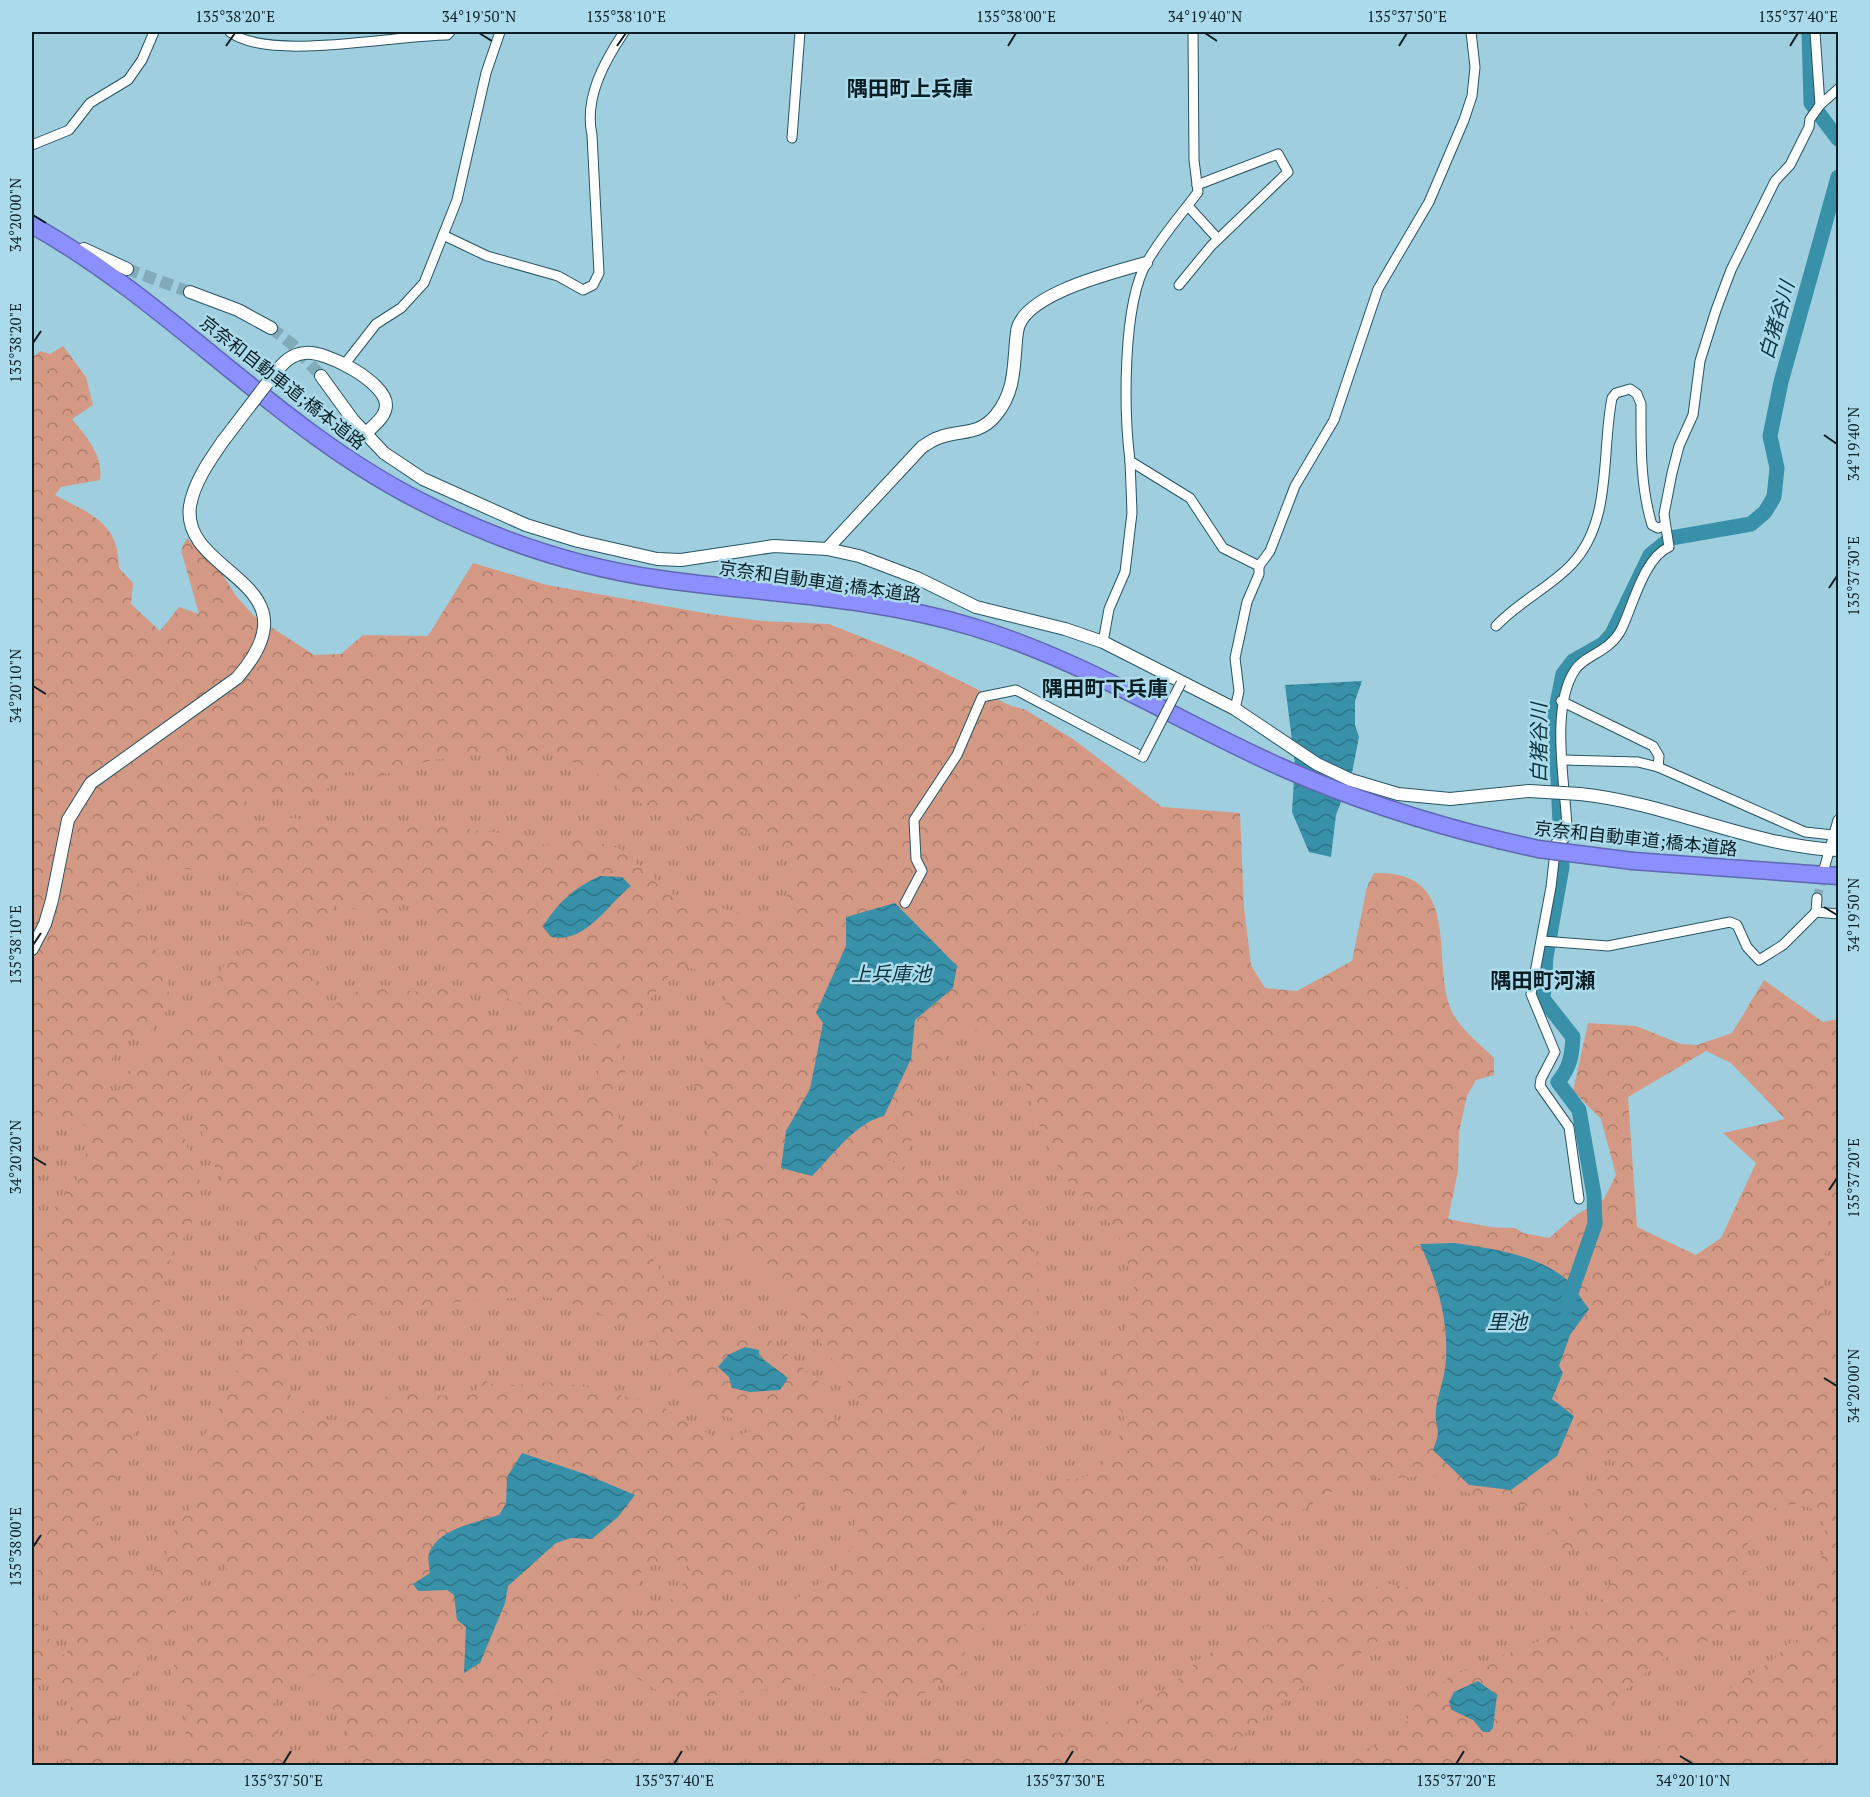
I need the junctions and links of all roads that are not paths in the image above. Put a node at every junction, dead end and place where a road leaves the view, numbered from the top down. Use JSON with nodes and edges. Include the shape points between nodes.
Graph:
{"nodes":[{"id":1,"x":154,"y":32,"type":"edge"},
{"id":2,"x":230,"y":32,"type":"edge"},
{"id":3,"x":450,"y":32,"type":"edge"},
{"id":4,"x":500,"y":32,"type":"edge"},
{"id":5,"x":624,"y":32,"type":"edge"},
{"id":6,"x":800,"y":32,"type":"edge"},
{"id":7,"x":1193,"y":32,"type":"edge"},
{"id":8,"x":1471,"y":32,"type":"edge"},
{"id":9,"x":1815,"y":32,"type":"edge"},
{"id":10,"x":1839,"y":89,"type":"edge"},
{"id":11,"x":1816,"y":110,"type":"junction"},
{"id":12,"x":792,"y":138,"type":"dead end"},
{"id":13,"x":32,"y":145,"type":"edge"},
{"id":14,"x":1197,"y":185,"type":"junction"},
{"id":15,"x":1188,"y":206,"type":"junction"},
{"id":16,"x":32,"y":217,"type":"edge"},
{"id":17,"x":32,"y":225,"type":"edge"},
{"id":18,"x":443,"y":236,"type":"junction"},
{"id":19,"x":1218,"y":239,"type":"junction"},
{"id":20,"x":1146,"y":263,"type":"junction"},
{"id":21,"x":127,"y":269,"type":"tunnel mouth"},
{"id":22,"x":1179,"y":285,"type":"dead end"},
{"id":23,"x":190,"y":292,"type":"tunnel mouth"},
{"id":24,"x":271,"y":328,"type":"tunnel mouth"},
{"id":25,"x":344,"y":365,"type":"junction"},
{"id":26,"x":321,"y":376,"type":"tunnel mouth"},
{"id":27,"x":365,"y":434,"type":"junction"},
{"id":28,"x":1130,"y":461,"type":"junction"},
{"id":29,"x":1664,"y":526,"type":"junction"},
{"id":30,"x":827,"y":549,"type":"junction"},
{"id":31,"x":1259,"y":566,"type":"junction"},
{"id":32,"x":1496,"y":626,"type":"dead end"},
{"id":33,"x":1103,"y":642,"type":"junction"},
{"id":34,"x":1181,"y":684,"type":"junction"},
{"id":35,"x":1561,"y":701,"type":"junction"},
{"id":36,"x":1235,"y":709,"type":"junction"},
{"id":37,"x":1563,"y":760,"type":"junction"},
{"id":38,"x":1658,"y":767,"type":"junction"},
{"id":39,"x":1839,"y":820,"type":"edge"},
{"id":40,"x":1833,"y":836,"type":"junction"},
{"id":41,"x":1835,"y":850,"type":"edge"},
{"id":42,"x":1831,"y":873,"type":"edge"},
{"id":43,"x":1817,"y":898,"type":"tunnel mouth"},
{"id":44,"x":905,"y":903,"type":"dead end"},
{"id":45,"x":1816,"y":912,"type":"junction"},
{"id":46,"x":1839,"y":914,"type":"edge"},
{"id":47,"x":1542,"y":941,"type":"junction"},
{"id":48,"x":32,"y":949,"type":"edge"},
{"id":49,"x":1579,"y":1199,"type":"dead end"}],
"edges":[{"from":1,"to":13,"type":"street","via":[[128,80],[90,103],[69,130]]},
{"from":2,"to":3,"type":"street","via":[[258,44],[334,45]]},
{"from":4,"to":18,"type":"street","via":[[486,74],[457,200]]},
{"from":5,"to":18,"type":"street","via":[[602,65],[588,115],[599,273],[594,285],[583,290],[558,276],[487,256]]},
{"from":6,"to":12,"type":"street"},
{"from":7,"to":14,"type":"street"},
{"from":8,"to":31,"type":"street","via":[[1475,67],[1464,120],[1430,202],[1378,289],[1334,420],[1295,486],[1270,551]]},
{"from":9,"to":11,"type":"street"},
{"from":10,"to":11,"type":"street"},
{"from":11,"to":29,"type":"street","via":[[1790,165],[1767,197],[1716,310],[1700,361],[1693,415],[1672,473]]},
{"from":14,"to":15,"type":"street","via":[[1198,192]]},
{"from":14,"to":19,"type":"street","via":[[1278,154],[1288,172]]},
{"from":15,"to":19,"type":"street"},
{"from":15,"to":20,"type":"street"},
{"from":16,"to":21,"type":"street"},
{"from":17,"to":42,"type":"highway","name":"京奈和自動車道;橋本道路","bridge":true,"via":[[144,298],[290,417],[353,462],[421,502],[496,536],[620,572],[886,606],[969,626],[1042,651],[1284,768],[1356,799],[1422,821],[1538,849],[1633,861]]},
{"from":18,"to":25,"type":"street","via":[[424,283],[401,308],[376,324]]},
{"from":19,"to":22,"type":"street"},
{"from":20,"to":28,"type":"street","via":[[1130,318]]},
{"from":20,"to":30,"type":"street","via":[[1106,274],[1045,298],[1029,309],[1017,328],[1015,375],[996,415],[969,433],[939,437],[922,447]]},
{"from":23,"to":24,"type":"street","via":[[238,310]]},
{"from":25,"to":27,"type":"street","via":[[374,383],[386,405],[382,417]]},
{"from":25,"to":48,"type":"street","bridge":true,"via":[[315,353],[294,355],[275,373],[201,476],[190,508],[192,528],[203,546],[247,586],[261,608],[263,638],[254,660],[227,686],[91,783],[68,820],[52,900]]},
{"from":26,"to":27,"type":"street"},
{"from":27,"to":30,"type":"street","via":[[384,453],[423,479],[526,525],[579,541],[637,555],[681,560],[774,546]]},
{"from":28,"to":31,"type":"street","via":[[1190,498],[1222,548]]},
{"from":28,"to":33,"type":"street","via":[[1132,513],[1125,572],[1109,609]]},
{"from":29,"to":32,"type":"street","via":[[1652,525],[1648,512],[1641,465],[1641,404],[1637,394],[1622,390],[1612,398],[1600,507],[1591,540],[1569,567]]},
{"from":29,"to":35,"type":"street","via":[[1669,547],[1650,564],[1620,632],[1606,649],[1576,668]]},
{"from":30,"to":33,"type":"street","via":[[885,565],[976,607]]},
{"from":31,"to":36,"type":"street","via":[[1236,658],[1239,691]]},
{"from":33,"to":34,"type":"street"},
{"from":34,"to":36,"type":"street"},
{"from":34,"to":44,"type":"street","bridge":true,"via":[[1143,757],[1016,690],[982,697],[957,755],[914,820],[916,859],[922,871]]},
{"from":35,"to":37,"type":"street"},
{"from":35,"to":38,"type":"street","via":[[1653,746],[1659,756]]},
{"from":36,"to":41,"type":"street","bridge":true,"via":[[1336,774],[1398,794],[1450,799],[1529,791],[1580,794],[1617,799],[1729,831]]},
{"from":37,"to":38,"type":"street","via":[[1638,762]]},
{"from":37,"to":47,"type":"street","via":[[1567,827],[1562,840],[1556,843]]},
{"from":38,"to":40,"type":"street","via":[[1805,832]]},
{"from":39,"to":40,"type":"street"},
{"from":40,"to":41,"type":"street"},
{"from":41,"to":42,"type":"street"},
{"from":43,"to":45,"type":"street"},
{"from":45,"to":46,"type":"street"},
{"from":45,"to":47,"type":"street","via":[[1783,945],[1759,960],[1746,948],[1737,925],[1730,922],[1608,946]]},
{"from":47,"to":49,"type":"street","via":[[1532,994],[1555,1052],[1540,1086],[1569,1127]]}]}
